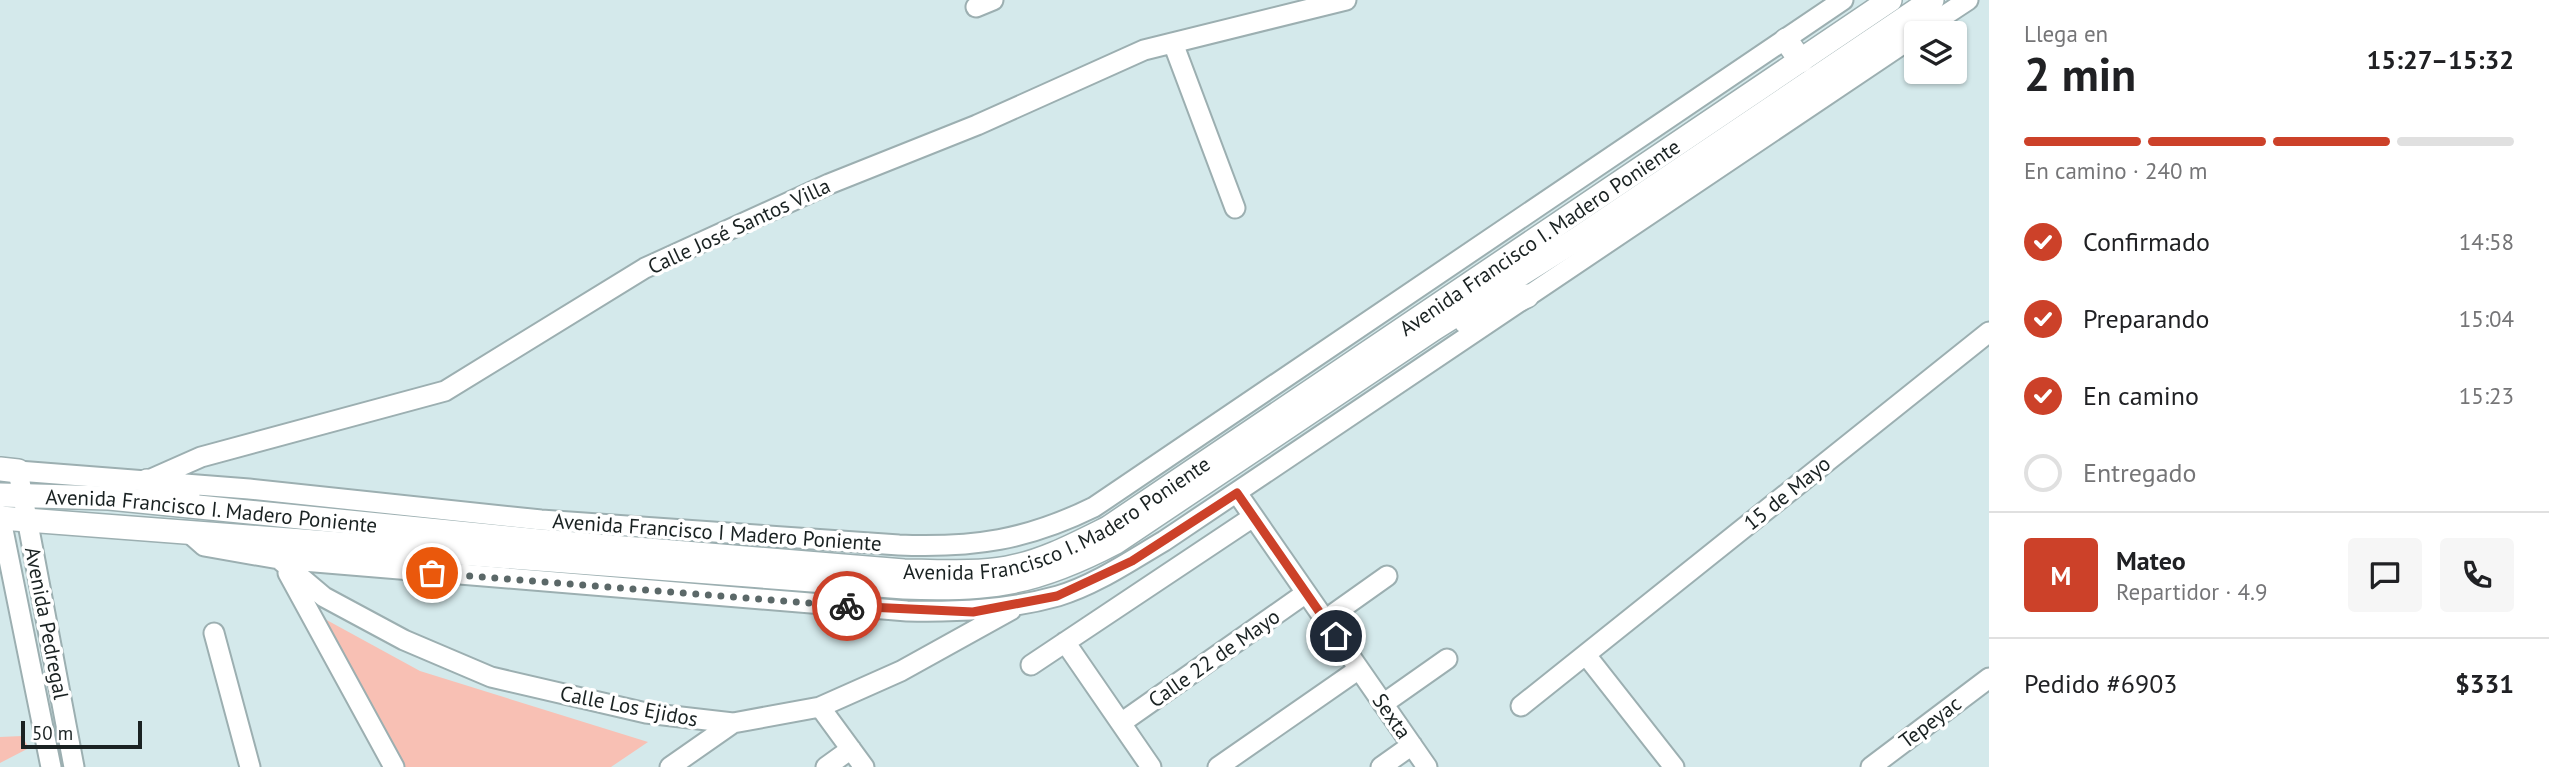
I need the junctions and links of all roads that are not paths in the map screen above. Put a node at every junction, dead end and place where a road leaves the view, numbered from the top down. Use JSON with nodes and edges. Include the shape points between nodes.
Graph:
{"nodes":[{"id":1,"x":1346,"y":0,"type":"edge"},
{"id":2,"x":1843,"y":0,"type":"edge"},
{"id":3,"x":1890,"y":0,"type":"edge"},
{"id":4,"x":1932,"y":0,"type":"edge"},
{"id":5,"x":1968,"y":0,"type":"edge"},
{"id":6,"x":1936,"y":21,"type":"edge"},
{"id":7,"x":1786,"y":40,"type":"junction"},
{"id":8,"x":1904,"y":42,"type":"edge"},
{"id":9,"x":1172,"y":43,"type":"junction"},
{"id":10,"x":1801,"y":61,"type":"junction"},
{"id":11,"x":1770,"y":121,"type":"junction"},
{"id":12,"x":1235,"y":208,"type":"dead end"},
{"id":13,"x":1597,"y":237,"type":"junction"},
{"id":14,"x":1527,"y":296,"type":"junction"},
{"id":15,"x":1435,"y":328,"type":"junction"},
{"id":16,"x":1989,"y":332,"type":"edge"},
{"id":17,"x":9,"y":470,"type":"edge"},
{"id":18,"x":147,"y":481,"type":"junction"},
{"id":19,"x":1237,"y":493,"type":"junction"},
{"id":20,"x":0,"y":495,"type":"edge"},
{"id":21,"x":23,"y":497,"type":"junction"},
{"id":22,"x":229,"y":509,"type":"junction"},
{"id":23,"x":1253,"y":517,"type":"junction"},
{"id":24,"x":0,"y":518,"type":"edge"},
{"id":25,"x":27,"y":521,"type":"junction"},
{"id":26,"x":187,"y":531,"type":"junction"},
{"id":27,"x":282,"y":563,"type":"junction"},
{"id":28,"x":1387,"y":576,"type":"dead end"},
{"id":29,"x":1306,"y":593,"type":"junction"},
{"id":30,"x":1027,"y":601,"type":"junction"},
{"id":31,"x":1325,"y":620,"type":"junction"},
{"id":32,"x":215,"y":633,"type":"dead end"},
{"id":33,"x":1065,"y":642,"type":"junction"},
{"id":34,"x":1586,"y":655,"type":"junction"},
{"id":35,"x":1447,"y":659,"type":"dead end"},
{"id":36,"x":1031,"y":665,"type":"dead end"},
{"id":37,"x":1359,"y":669,"type":"junction"},
{"id":38,"x":1989,"y":678,"type":"edge"},
{"id":39,"x":1383,"y":704,"type":"junction"},
{"id":40,"x":1521,"y":706,"type":"dead end"},
{"id":41,"x":820,"y":707,"type":"junction"},
{"id":42,"x":733,"y":723,"type":"junction"},
{"id":43,"x":1121,"y":723,"type":"junction"},
{"id":44,"x":1412,"y":745,"type":"junction"},
{"id":45,"x":851,"y":749,"type":"junction"},
{"id":46,"x":72,"y":760,"type":"edge"},
{"id":47,"x":50,"y":762,"type":"edge"},
{"id":48,"x":31,"y":767,"type":"edge"},
{"id":49,"x":250,"y":767,"type":"edge"},
{"id":50,"x":394,"y":767,"type":"edge"},
{"id":51,"x":670,"y":767,"type":"edge"},
{"id":52,"x":825,"y":767,"type":"edge"},
{"id":53,"x":864,"y":767,"type":"edge"},
{"id":54,"x":1151,"y":767,"type":"edge"},
{"id":55,"x":1217,"y":767,"type":"edge"},
{"id":56,"x":1381,"y":767,"type":"edge"},
{"id":57,"x":1427,"y":767,"type":"edge"},
{"id":58,"x":1674,"y":767,"type":"edge"},
{"id":59,"x":1871,"y":767,"type":"edge"}],
"edges":[{"from":1,"to":9,"type":"street","name":"Calle José Santos Villa"},
{"from":2,"to":7,"type":"street","name":"Avenida Francisco I Madero Poniente"},
{"from":3,"to":10,"type":"main road","name":"Avenida Francisco I. Madero Poniente"},
{"from":4,"to":11,"type":"main road","name":"Avenida Francisco I. Madero Poniente"},
{"from":5,"to":6,"type":"street","name":"Avenida Francisco I. Madero Poniente"},
{"from":7,"to":10,"type":"main road"},
{"from":7,"to":18,"type":"street","name":"Avenida Francisco I Madero Poniente","via":[[1094,507],[1030,534],[949,547],[899,545],[541,520]]},
{"from":8,"to":11,"type":"street","name":"Avenida Francisco I. Madero Poniente"},
{"from":9,"to":12,"type":"street"},
{"from":9,"to":18,"type":"street","name":"Calle José Santos Villa","via":[[1144,50],[977,125],[829,184],[645,268],[445,391],[201,457]]},
{"from":10,"to":22,"type":"main road","name":"Avenida Francisco I. Madero Poniente","via":[[1108,528],[1008,568],[904,571],[539,541]]},
{"from":11,"to":13,"type":"main road","name":"Avenida Francisco I. Madero Poniente"},
{"from":13,"to":14,"type":"street","name":"Avenida Francisco I. Madero Poniente"},
{"from":13,"to":15,"type":"main road","name":"Avenida Francisco I. Madero Poniente"},
{"from":14,"to":15,"type":"main road","via":[[1464,323]]},
{"from":14,"to":19,"type":"street","name":"Avenida Francisco I. Madero Poniente"},
{"from":15,"to":26,"type":"main road","name":"Avenida Francisco I. Madero Poniente","via":[[1116,542],[1082,560],[1014,584],[964,590],[904,587]]},
{"from":16,"to":34,"type":"street","name":"15 de Mayo"},
{"from":17,"to":18,"type":"street","name":"Avenida Francisco I Madero Poniente"},
{"from":17,"to":21,"type":"street","name":"Avenida Pedregal"},
{"from":18,"to":22,"type":"main road","via":[[167,490],[218,500]]},
{"from":19,"to":23,"type":"street","name":"Sexta"},
{"from":19,"to":30,"type":"street","name":"Avenida Francisco I. Madero Poniente","via":[[1095,581],[1057,596]]},
{"from":20,"to":21,"type":"main road","name":"Avenida Francisco I. Madero Poniente"},
{"from":21,"to":22,"type":"main road","name":"Avenida Francisco I. Madero Poniente","via":[[109,498]]},
{"from":21,"to":25,"type":"street","name":"Avenida Pedregal"},
{"from":23,"to":29,"type":"street","name":"Sexta"},
{"from":23,"to":33,"type":"street"},
{"from":24,"to":25,"type":"main road","name":"Avenida Francisco I. Madero Poniente"},
{"from":24,"to":47,"type":"street","name":"Avenida Pedregal"},
{"from":25,"to":26,"type":"main road","name":"Avenida Francisco I. Madero Poniente"},
{"from":25,"to":46,"type":"street","name":"Avenida Pedregal"},
{"from":26,"to":27,"type":"street","name":"Avenida Francisco I. Madero Poniente","via":[[204,545]]},
{"from":27,"to":30,"type":"street","name":"Avenida Francisco I. Madero Poniente","via":[[906,611],[973,612]]},
{"from":27,"to":42,"type":"street","name":"Calle Los Ejidos","via":[[324,597],[404,640],[492,677],[646,713]]},
{"from":27,"to":50,"type":"street"},
{"from":28,"to":31,"type":"street"},
{"from":29,"to":31,"type":"street","name":"Sexta"},
{"from":29,"to":43,"type":"street","name":"Calle 22 de Mayo"},
{"from":30,"to":41,"type":"street","name":"Calle Los Ejidos","via":[[901,671]]},
{"from":31,"to":37,"type":"street","name":"Sexta"},
{"from":32,"to":49,"type":"street"},
{"from":33,"to":36,"type":"street"},
{"from":33,"to":43,"type":"street"},
{"from":34,"to":40,"type":"street","name":"15 de Mayo"},
{"from":34,"to":58,"type":"street"},
{"from":35,"to":39,"type":"street"},
{"from":37,"to":39,"type":"street","name":"Sexta"},
{"from":37,"to":55,"type":"street"},
{"from":38,"to":59,"type":"street","name":"Tepeyac"},
{"from":39,"to":44,"type":"street","name":"Sexta"},
{"from":41,"to":42,"type":"street","name":"Calle Los Ejidos"},
{"from":41,"to":45,"type":"street"},
{"from":42,"to":51,"type":"street"},
{"from":43,"to":54,"type":"street"},
{"from":44,"to":56,"type":"street"},
{"from":44,"to":57,"type":"street","name":"Sexta"},
{"from":45,"to":52,"type":"street"},
{"from":45,"to":53,"type":"street"},
{"from":46,"to":47,"type":"street"},
{"from":47,"to":48,"type":"street"}]}
